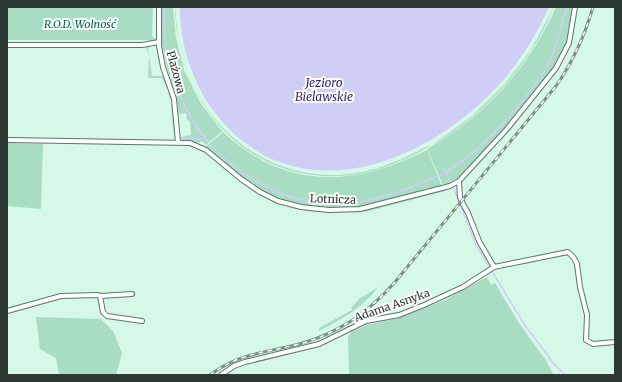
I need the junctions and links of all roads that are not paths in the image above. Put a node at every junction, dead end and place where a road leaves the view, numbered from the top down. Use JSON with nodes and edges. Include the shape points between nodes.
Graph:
{"nodes":[{"id":1,"x":159,"y":7,"type":"edge"},
{"id":2,"x":575,"y":7,"type":"edge"},
{"id":3,"x":159,"y":42,"type":"junction"},
{"id":4,"x":7,"y":45,"type":"edge"},
{"id":5,"x":7,"y":140,"type":"edge"},
{"id":6,"x":178,"y":142,"type":"junction"},
{"id":7,"x":458,"y":182,"type":"junction"},
{"id":8,"x":492,"y":269,"type":"junction"},
{"id":9,"x":132,"y":294,"type":"dead end"},
{"id":10,"x":100,"y":296,"type":"junction"},
{"id":11,"x":7,"y":311,"type":"edge"},
{"id":12,"x":142,"y":321,"type":"dead end"},
{"id":13,"x":615,"y":342,"type":"edge"},
{"id":14,"x":221,"y":375,"type":"edge"}],
"edges":[{"from":1,"to":3,"type":"street","name":"Plażowa"},
{"from":2,"to":7,"type":"street","name":"Lotnicza","via":[[569,42],[556,68],[507,129]]},
{"from":3,"to":4,"type":"street","via":[[142,45]]},
{"from":3,"to":6,"type":"street","name":"Plażowa","via":[[162,62],[174,98]]},
{"from":5,"to":6,"type":"street","name":"Lotnicza"},
{"from":6,"to":7,"type":"street","name":"Lotnicza","via":[[200,147],[260,192],[280,202],[301,207],[360,209]]},
{"from":7,"to":8,"type":"street","via":[[460,197]]},
{"from":8,"to":13,"type":"street","name":"Adama Asnyka","via":[[568,252],[577,263],[587,315],[586,340],[592,344]]},
{"from":8,"to":14,"type":"street","name":"Adama Asnyka","via":[[463,287],[424,305],[399,314],[366,321],[319,344],[234,366]]},
{"from":9,"to":10,"type":"street"},
{"from":10,"to":11,"type":"street","via":[[61,296]]},
{"from":10,"to":12,"type":"street","via":[[103,312],[107,316]]}]}
